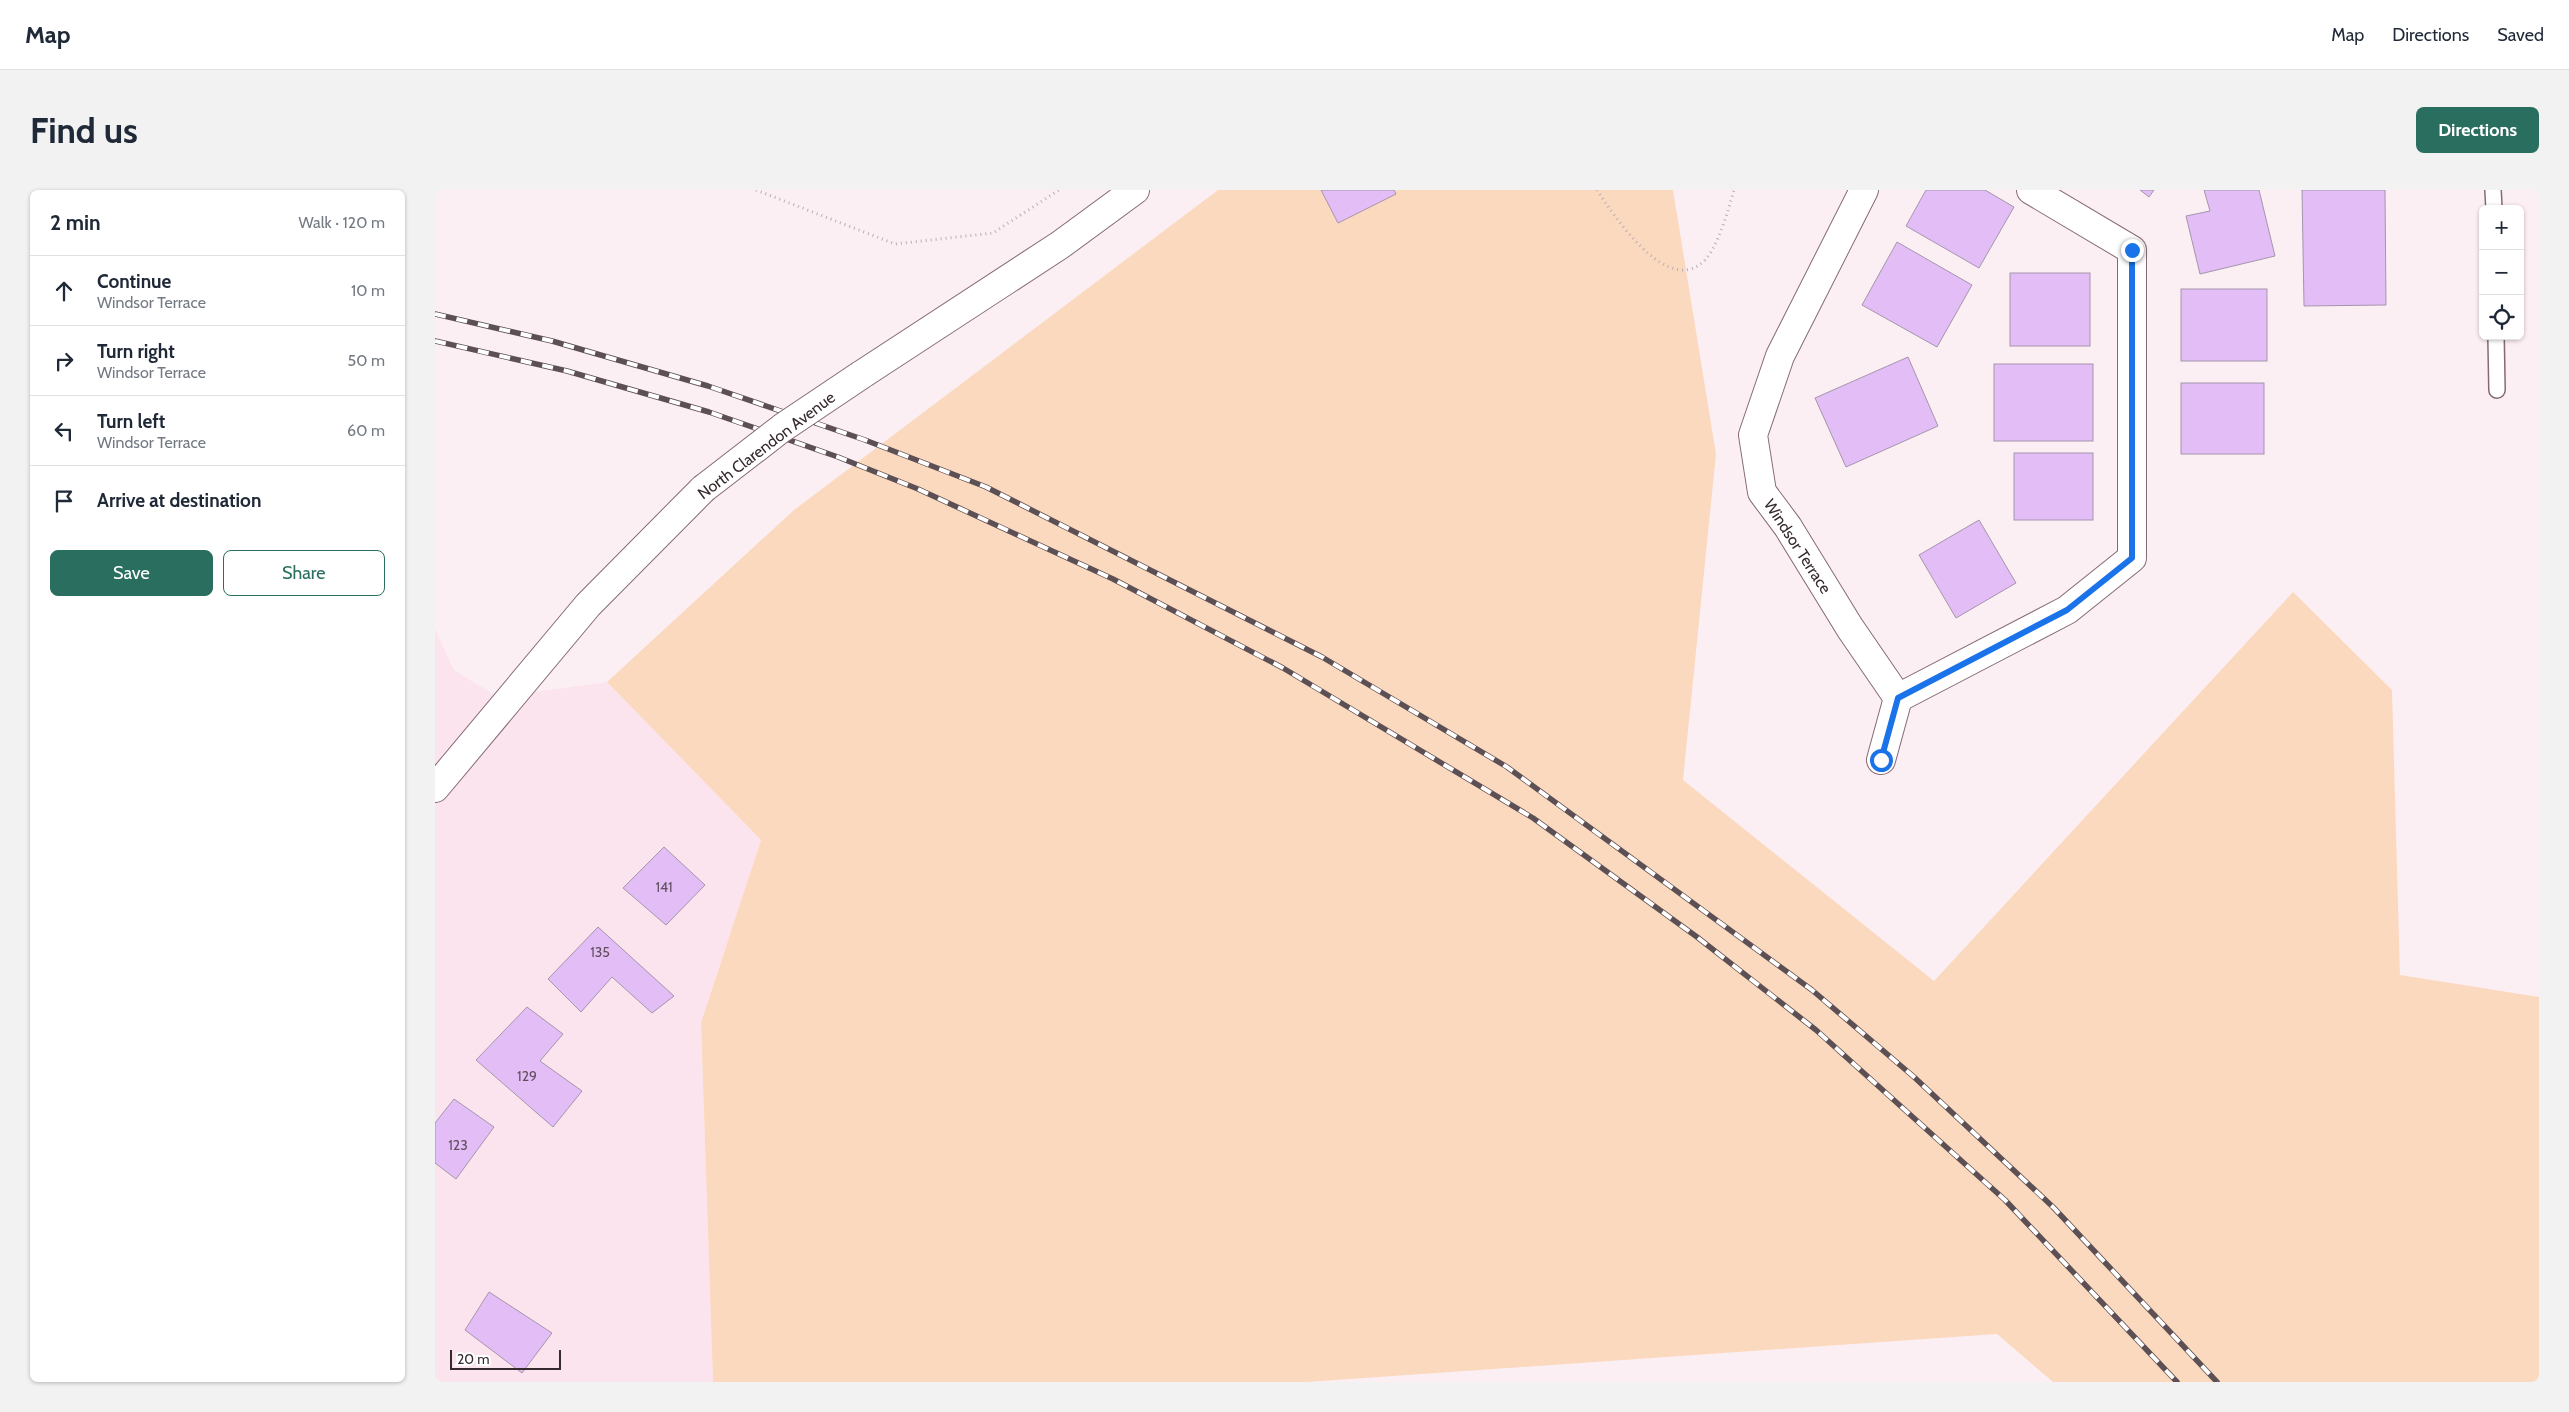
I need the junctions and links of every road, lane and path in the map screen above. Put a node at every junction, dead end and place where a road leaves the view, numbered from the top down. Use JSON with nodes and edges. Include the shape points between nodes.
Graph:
{"nodes":[{"id":1,"x":756,"y":190,"type":"edge"},
{"id":2,"x":1059,"y":190,"type":"edge"},
{"id":3,"x":1135,"y":190,"type":"edge"},
{"id":4,"x":1597,"y":190,"type":"edge"},
{"id":5,"x":1734,"y":190,"type":"edge"},
{"id":6,"x":1864,"y":190,"type":"edge"},
{"id":7,"x":2493,"y":190,"type":"edge"},
{"id":8,"x":2045,"y":194,"type":"edge"},
{"id":9,"x":2493,"y":205,"type":"edge"},
{"id":10,"x":2496,"y":340,"type":"edge"},
{"id":11,"x":2497,"y":390,"type":"dead end"},
{"id":12,"x":1898,"y":698,"type":"junction"},
{"id":13,"x":1881,"y":760,"type":"dead end"},
{"id":14,"x":435,"y":788,"type":"edge"}],
"edges":[{"from":1,"to":2,"type":"path","via":[[895,244],[993,233]]},
{"from":3,"to":14,"type":"street","name":"North Clarendon Avenue","bridge":true,"via":[[1060,245],[782,428],[703,489],[588,604]]},
{"from":4,"to":5,"type":"path","via":[[1636,243],[1666,264],[1688,269],[1699,266],[1708,256]]},
{"from":6,"to":12,"type":"street","name":"Windsor Terrace","via":[[1780,356],[1753,434],[1762,492]]},
{"from":7,"to":9,"type":"lane"},
{"from":8,"to":12,"type":"street","via":[[2132,250],[2132,558],[2067,610]]},
{"from":10,"to":11,"type":"lane"},
{"from":12,"to":13,"type":"street"}]}
